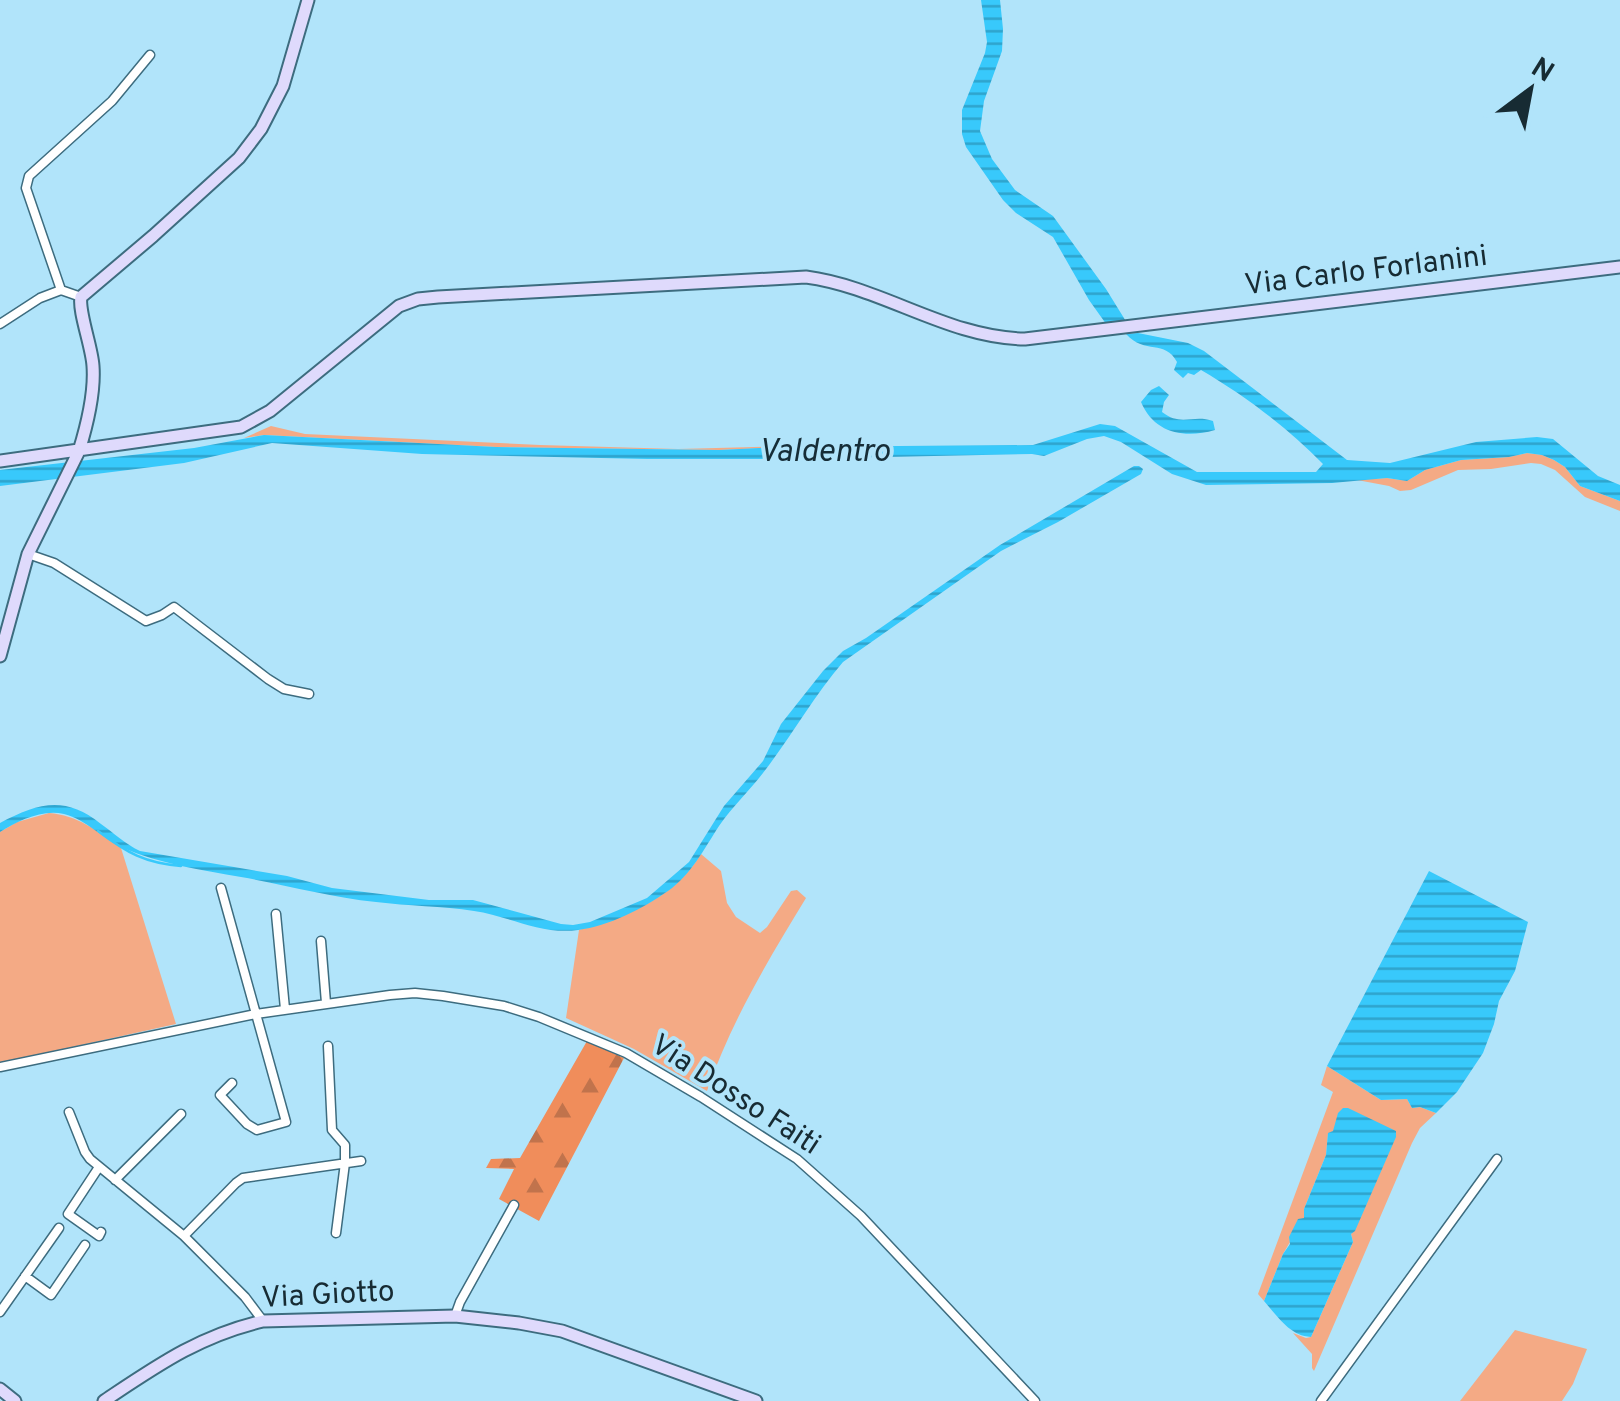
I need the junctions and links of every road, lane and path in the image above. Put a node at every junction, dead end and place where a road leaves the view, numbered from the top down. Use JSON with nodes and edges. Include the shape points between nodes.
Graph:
{"nodes":[{"id":1,"x":308,"y":0,"type":"edge"},
{"id":2,"x":150,"y":55,"type":"dead end"},
{"id":3,"x":1620,"y":266,"type":"edge"},
{"id":4,"x":61,"y":290,"type":"junction"},
{"id":5,"x":81,"y":296,"type":"junction"},
{"id":6,"x":0,"y":324,"type":"edge"},
{"id":7,"x":76,"y":455,"type":"junction"},
{"id":8,"x":0,"y":461,"type":"edge"},
{"id":9,"x":28,"y":554,"type":"junction"},
{"id":10,"x":0,"y":656,"type":"edge"},
{"id":11,"x":308,"y":694,"type":"dead end"},
{"id":12,"x":221,"y":888,"type":"dead end"},
{"id":13,"x":276,"y":914,"type":"dead end"},
{"id":14,"x":321,"y":941,"type":"dead end"},
{"id":15,"x":326,"y":1002,"type":"junction"},
{"id":16,"x":285,"y":1008,"type":"junction"},
{"id":17,"x":256,"y":1014,"type":"junction"},
{"id":18,"x":328,"y":1046,"type":"dead end"},
{"id":19,"x":0,"y":1067,"type":"edge"},
{"id":20,"x":232,"y":1083,"type":"dead end"},
{"id":21,"x":68,"y":1112,"type":"dead end"},
{"id":22,"x":181,"y":1114,"type":"dead end"},
{"id":23,"x":1496,"y":1159,"type":"dead end"},
{"id":24,"x":361,"y":1161,"type":"dead end"},
{"id":25,"x":345,"y":1163,"type":"junction"},
{"id":26,"x":99,"y":1167,"type":"junction"},
{"id":27,"x":116,"y":1180,"type":"junction"},
{"id":28,"x":514,"y":1206,"type":"dead end"},
{"id":29,"x":59,"y":1228,"type":"dead end"},
{"id":30,"x":101,"y":1232,"type":"dead end"},
{"id":31,"x":336,"y":1234,"type":"dead end"},
{"id":32,"x":184,"y":1236,"type":"junction"},
{"id":33,"x":85,"y":1245,"type":"dead end"},
{"id":34,"x":25,"y":1276,"type":"junction"},
{"id":35,"x":0,"y":1312,"type":"edge"},
{"id":36,"x":455,"y":1316,"type":"junction"},
{"id":37,"x":263,"y":1321,"type":"junction"},
{"id":38,"x":0,"y":1389,"type":"edge"},
{"id":39,"x":16,"y":1401,"type":"edge"},
{"id":40,"x":104,"y":1401,"type":"edge"},
{"id":41,"x":756,"y":1401,"type":"edge"},
{"id":42,"x":1035,"y":1401,"type":"edge"},
{"id":43,"x":1321,"y":1401,"type":"edge"}],
"edges":[{"from":1,"to":5,"type":"main road","via":[[284,86],[239,158]]},
{"from":2,"to":4,"type":"street","via":[[112,101],[29,176],[26,188]]},
{"from":3,"to":7,"type":"main road","name":"Via Carlo Forlanini","via":[[1043,338],[997,338],[806,277],[438,296],[398,306],[251,423]]},
{"from":4,"to":5,"type":"street"},
{"from":4,"to":6,"type":"street"},
{"from":5,"to":7,"type":"main road","via":[[94,368]]},
{"from":7,"to":8,"type":"main road"},
{"from":7,"to":9,"type":"main road"},
{"from":9,"to":10,"type":"main road"},
{"from":9,"to":11,"type":"street","via":[[54,563],[146,621],[174,607],[268,680]]},
{"from":12,"to":17,"type":"street"},
{"from":13,"to":16,"type":"street"},
{"from":14,"to":15,"type":"street"},
{"from":15,"to":16,"type":"street","name":"Via Dosso Faiti"},
{"from":15,"to":42,"type":"street","name":"Via Dosso Faiti","via":[[415,993],[504,1006],[626,1053],[797,1159],[861,1216]]},
{"from":16,"to":17,"type":"street","name":"Via Dosso Faiti"},
{"from":17,"to":19,"type":"street","name":"Via Dosso Faiti"},
{"from":17,"to":20,"type":"street","via":[[286,1122],[257,1130],[247,1124],[220,1095]]},
{"from":18,"to":25,"type":"street","via":[[332,1130],[345,1145]]},
{"from":21,"to":26,"type":"street"},
{"from":22,"to":27,"type":"street"},
{"from":23,"to":43,"type":"street"},
{"from":24,"to":25,"type":"street"},
{"from":25,"to":31,"type":"street"},
{"from":25,"to":32,"type":"street","via":[[243,1178]]},
{"from":26,"to":27,"type":"street"},
{"from":26,"to":30,"type":"street","via":[[68,1214]]},
{"from":27,"to":32,"type":"street"},
{"from":28,"to":36,"type":"street"},
{"from":29,"to":34,"type":"street"},
{"from":32,"to":37,"type":"street"},
{"from":33,"to":34,"type":"street","via":[[52,1295]]},
{"from":34,"to":35,"type":"street"},
{"from":36,"to":37,"type":"main road","name":"Via Giotto"},
{"from":36,"to":41,"type":"main road","name":"Via Giotto","via":[[562,1331]]},
{"from":37,"to":40,"type":"main road","name":"Via Giotto","via":[[182,1350]]},
{"from":38,"to":39,"type":"main road"}]}
